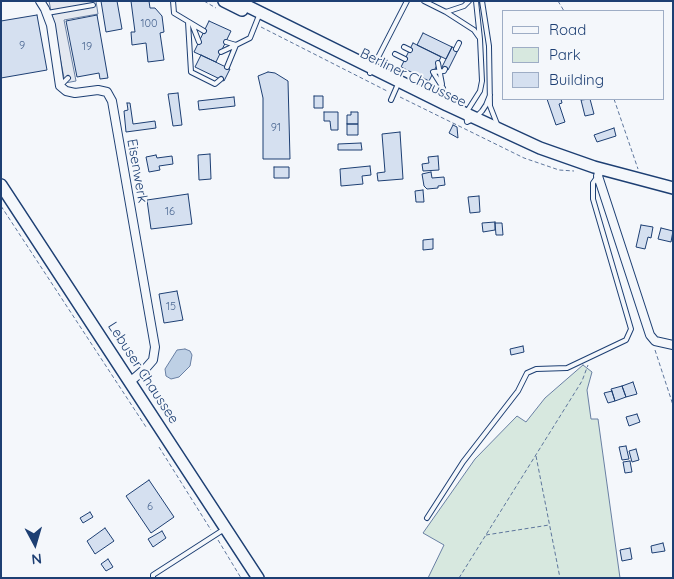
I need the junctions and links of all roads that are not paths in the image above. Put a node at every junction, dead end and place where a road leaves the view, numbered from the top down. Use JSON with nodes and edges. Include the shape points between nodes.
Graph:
{"nodes":[{"id":1,"x":40,"y":1,"type":"edge"},
{"id":2,"x":173,"y":1,"type":"edge"},
{"id":3,"x":224,"y":1,"type":"edge"},
{"id":4,"x":237,"y":1,"type":"edge"},
{"id":5,"x":407,"y":1,"type":"edge"},
{"id":6,"x":424,"y":1,"type":"edge"},
{"id":7,"x":468,"y":1,"type":"edge"},
{"id":8,"x":476,"y":1,"type":"edge"},
{"id":9,"x":482,"y":1,"type":"edge"},
{"id":10,"x":93,"y":5,"type":"dead end"},
{"id":11,"x":446,"y":12,"type":"junction"},
{"id":12,"x":47,"y":13,"type":"junction"},
{"id":13,"x":258,"y":18,"type":"junction"},
{"id":14,"x":190,"y":23,"type":"junction"},
{"id":15,"x":204,"y":31,"type":"dead end"},
{"id":16,"x":480,"y":39,"type":"junction"},
{"id":17,"x":199,"y":42,"type":"dead end"},
{"id":18,"x":226,"y":42,"type":"dead end"},
{"id":19,"x":459,"y":43,"type":"dead end"},
{"id":20,"x":236,"y":45,"type":"junction"},
{"id":21,"x":404,"y":47,"type":"dead end"},
{"id":22,"x":456,"y":49,"type":"dead end"},
{"id":23,"x":410,"y":50,"type":"dead end"},
{"id":24,"x":221,"y":52,"type":"dead end"},
{"id":25,"x":395,"y":54,"type":"dead end"},
{"id":26,"x":405,"y":59,"type":"dead end"},
{"id":27,"x":438,"y":63,"type":"dead end"},
{"id":28,"x":227,"y":68,"type":"dead end"},
{"id":29,"x":445,"y":69,"type":"dead end"},
{"id":30,"x":371,"y":71,"type":"junction"},
{"id":31,"x":440,"y":72,"type":"junction"},
{"id":32,"x":68,"y":78,"type":"dead end"},
{"id":33,"x":221,"y":79,"type":"dead end"},
{"id":34,"x":398,"y":84,"type":"junction"},
{"id":35,"x":60,"y":86,"type":"junction"},
{"id":36,"x":490,"y":96,"type":"junction"},
{"id":37,"x":391,"y":100,"type":"dead end"},
{"id":38,"x":469,"y":118,"type":"junction"},
{"id":39,"x":503,"y":131,"type":"junction"},
{"id":40,"x":597,"y":171,"type":"junction"},
{"id":41,"x":1,"y":185,"type":"edge"},
{"id":42,"x":673,"y":188,"type":"edge"},
{"id":43,"x":672,"y":346,"type":"edge"},
{"id":44,"x":131,"y":381,"type":"junction"},
{"id":45,"x":427,"y":518,"type":"dead end"},
{"id":46,"x":225,"y":528,"type":"junction"},
{"id":47,"x":153,"y":578,"type":"edge"},
{"id":48,"x":258,"y":578,"type":"edge"}],
"edges":[{"from":1,"to":12,"type":"street"},
{"from":2,"to":14,"type":"lane","via":[[174,13]]},
{"from":3,"to":13,"type":"main road","name":"Berliner Chaussee"},
{"from":4,"to":30,"type":"main road","name":"Berliner Chaussee"},
{"from":5,"to":30,"type":"lane"},
{"from":6,"to":11,"type":"lane"},
{"from":7,"to":11,"type":"lane","via":[[464,6]]},
{"from":8,"to":16,"type":"lane"},
{"from":9,"to":36,"type":"lane","via":[[489,46]]},
{"from":10,"to":12,"type":"lane"},
{"from":11,"to":16,"type":"lane","via":[[474,30]]},
{"from":12,"to":35,"type":"street"},
{"from":13,"to":20,"type":"lane","via":[[250,38]]},
{"from":13,"to":30,"type":"main road","name":"Berliner Chaussee"},
{"from":14,"to":15,"type":"lane"},
{"from":14,"to":17,"type":"lane"},
{"from":14,"to":33,"type":"lane","via":[[191,72],[215,84]]},
{"from":16,"to":38,"type":"lane","via":[[482,81]]},
{"from":18,"to":20,"type":"lane"},
{"from":19,"to":22,"type":"lane"},
{"from":20,"to":24,"type":"lane"},
{"from":20,"to":28,"type":"lane"},
{"from":21,"to":23,"type":"lane"},
{"from":25,"to":26,"type":"lane"},
{"from":27,"to":31,"type":"lane"},
{"from":29,"to":31,"type":"lane"},
{"from":30,"to":34,"type":"main road","name":"Berliner Chaussee"},
{"from":31,"to":31,"type":"lane","via":[[443,88],[433,72]]},
{"from":32,"to":35,"type":"lane"},
{"from":34,"to":37,"type":"lane"},
{"from":34,"to":38,"type":"main road","name":"Berliner Chaussee"},
{"from":35,"to":44,"type":"street","name":"Eisenwerk","via":[[75,93],[107,92],[112,101],[155,347],[153,360]]},
{"from":36,"to":38,"type":"lane","via":[[486,105]]},
{"from":36,"to":39,"type":"lane","via":[[491,113]]},
{"from":38,"to":39,"type":"main road","name":"Berliner Chaussee"},
{"from":38,"to":40,"type":"main road","name":"Berliner Chaussee","via":[[538,155]]},
{"from":39,"to":40,"type":"main road","name":"Berliner Chaussee"},
{"from":40,"to":42,"type":"main road","name":"Berliner Chaussee"},
{"from":40,"to":43,"type":"street","via":[[650,335],[655,341]]},
{"from":40,"to":45,"type":"lane","via":[[593,199],[632,329],[626,340],[567,368],[536,368],[527,373],[518,391],[463,462]]},
{"from":41,"to":44,"type":"main road","name":"Lebuser Chaussee"},
{"from":44,"to":46,"type":"main road","name":"Lebuser Chaussee"},
{"from":46,"to":47,"type":"lane"},
{"from":46,"to":48,"type":"main road","name":"Lebuser Chaussee"}]}
